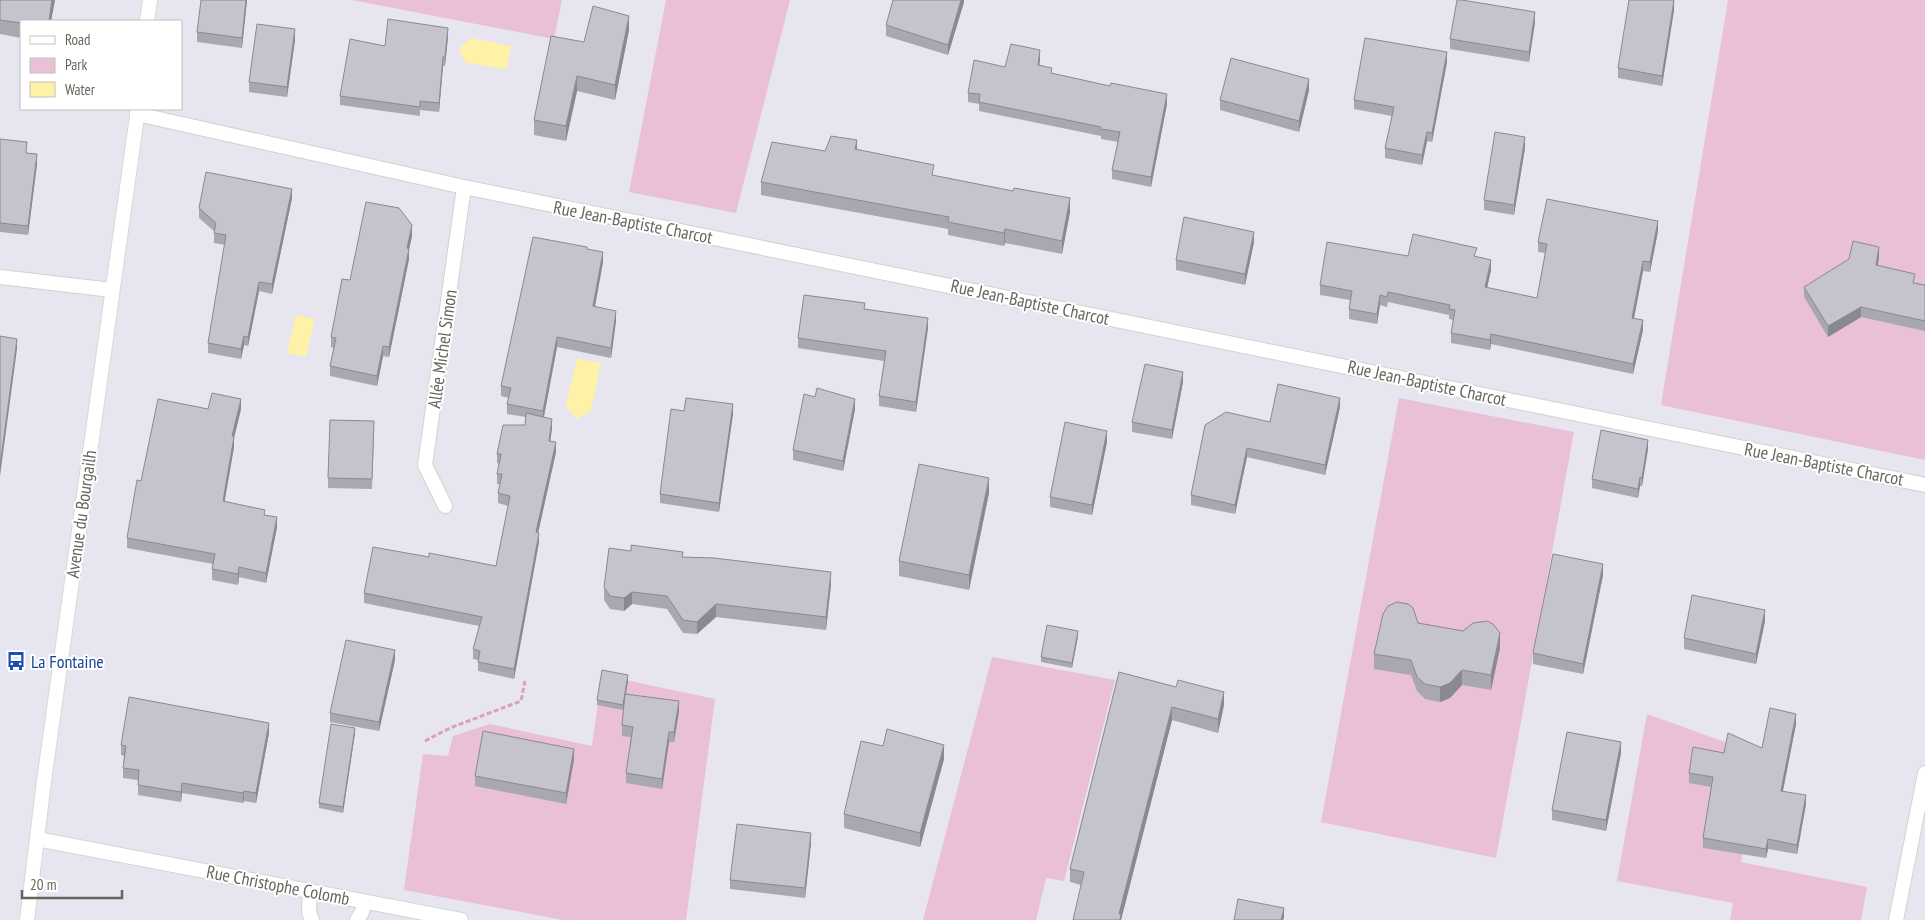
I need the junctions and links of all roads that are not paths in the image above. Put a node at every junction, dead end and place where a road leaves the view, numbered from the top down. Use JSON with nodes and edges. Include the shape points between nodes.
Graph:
{"nodes":[{"id":1,"x":150,"y":0,"type":"edge"},
{"id":2,"x":147,"y":20,"type":"edge"},
{"id":3,"x":137,"y":111,"type":"edge"},
{"id":4,"x":464,"y":187,"type":"junction"},
{"id":5,"x":0,"y":277,"type":"edge"},
{"id":6,"x":112,"y":290,"type":"junction"},
{"id":7,"x":1925,"y":484,"type":"edge"},
{"id":8,"x":445,"y":506,"type":"dead end"},
{"id":9,"x":1925,"y":774,"type":"edge"},
{"id":10,"x":37,"y":839,"type":"junction"},
{"id":11,"x":310,"y":891,"type":"junction"},
{"id":12,"x":364,"y":902,"type":"junction"},
{"id":13,"x":27,"y":920,"type":"edge"},
{"id":14,"x":312,"y":920,"type":"edge"},
{"id":15,"x":357,"y":920,"type":"edge"},
{"id":16,"x":461,"y":920,"type":"edge"},
{"id":17,"x":1896,"y":920,"type":"edge"}],
"edges":[{"from":1,"to":2,"type":"street"},
{"from":3,"to":4,"type":"street","name":"Rue Jean-Baptiste Charcot"},
{"from":3,"to":6,"type":"street","name":"Avenue du Bourgailh"},
{"from":4,"to":7,"type":"street","name":"Rue Jean-Baptiste Charcot"},
{"from":4,"to":8,"type":"street","name":"Allée Michel Simon","via":[[425,465]]},
{"from":5,"to":6,"type":"street"},
{"from":6,"to":10,"type":"street","name":"Avenue du Bourgailh"},
{"from":9,"to":17,"type":"street"},
{"from":10,"to":11,"type":"street","name":"Rue Christophe Colomb"},
{"from":10,"to":13,"type":"street","name":"Avenue du Bourgailh"},
{"from":11,"to":12,"type":"street","name":"Rue Christophe Colomb"},
{"from":11,"to":14,"type":"street"},
{"from":12,"to":15,"type":"street"},
{"from":12,"to":16,"type":"street","name":"Rue Christophe Colomb"}]}
